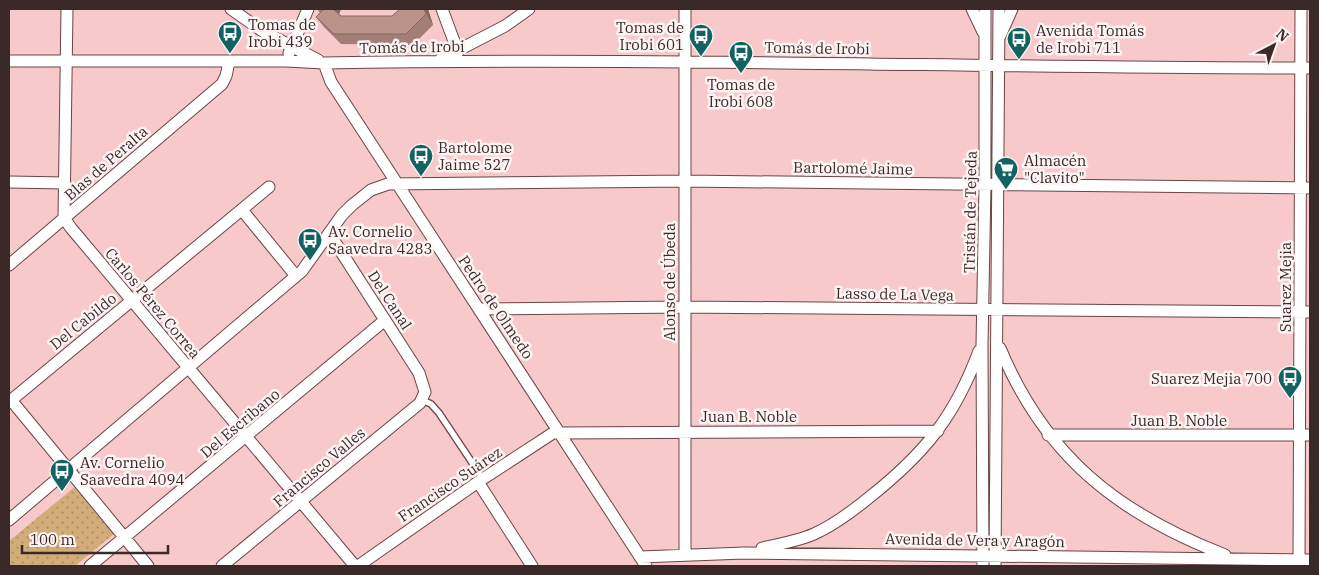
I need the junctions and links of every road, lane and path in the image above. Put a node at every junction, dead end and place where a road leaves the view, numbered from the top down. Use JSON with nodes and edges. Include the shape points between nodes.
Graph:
{"nodes":[{"id":1,"x":67,"y":9,"type":"edge"},
{"id":2,"x":231,"y":9,"type":"edge"},
{"id":3,"x":308,"y":9,"type":"edge"},
{"id":4,"x":442,"y":9,"type":"edge"},
{"id":5,"x":529,"y":9,"type":"edge"},
{"id":6,"x":685,"y":9,"type":"edge"},
{"id":7,"x":972,"y":9,"type":"edge"},
{"id":8,"x":985,"y":9,"type":"edge"},
{"id":9,"x":998,"y":9,"type":"edge"},
{"id":10,"x":1012,"y":9,"type":"edge"},
{"id":11,"x":1301,"y":9,"type":"edge"},
{"id":12,"x":985,"y":37,"type":"junction"},
{"id":13,"x":998,"y":40,"type":"junction"},
{"id":14,"x":291,"y":47,"type":"junction"},
{"id":15,"x":458,"y":52,"type":"junction"},
{"id":16,"x":9,"y":61,"type":"edge"},
{"id":17,"x":66,"y":61,"type":"junction"},
{"id":18,"x":286,"y":61,"type":"junction"},
{"id":19,"x":437,"y":61,"type":"junction"},
{"id":20,"x":686,"y":61,"type":"junction"},
{"id":21,"x":229,"y":62,"type":"junction"},
{"id":22,"x":324,"y":63,"type":"junction"},
{"id":23,"x":986,"y":66,"type":"junction"},
{"id":24,"x":998,"y":67,"type":"junction"},
{"id":25,"x":1305,"y":68,"type":"edge"},
{"id":26,"x":685,"y":181,"type":"junction"},
{"id":27,"x":9,"y":182,"type":"edge"},
{"id":28,"x":65,"y":182,"type":"junction"},
{"id":29,"x":396,"y":184,"type":"junction"},
{"id":30,"x":986,"y":185,"type":"junction"},
{"id":31,"x":998,"y":185,"type":"junction"},
{"id":32,"x":269,"y":187,"type":"dead end"},
{"id":33,"x":1305,"y":188,"type":"edge"},
{"id":34,"x":242,"y":210,"type":"junction"},
{"id":35,"x":64,"y":218,"type":"junction"},
{"id":36,"x":328,"y":233,"type":"junction"},
{"id":37,"x":9,"y":265,"type":"edge"},
{"id":38,"x":296,"y":276,"type":"junction"},
{"id":39,"x":131,"y":301,"type":"junction"},
{"id":40,"x":684,"y":307,"type":"junction"},
{"id":41,"x":479,"y":309,"type":"junction"},
{"id":42,"x":983,"y":310,"type":"junction"},
{"id":43,"x":997,"y":310,"type":"junction"},
{"id":44,"x":1305,"y":312,"type":"edge"},
{"id":45,"x":385,"y":320,"type":"junction"},
{"id":46,"x":997,"y":342,"type":"junction"},
{"id":47,"x":982,"y":345,"type":"junction"},
{"id":48,"x":187,"y":367,"type":"junction"},
{"id":49,"x":422,"y":400,"type":"junction"},
{"id":50,"x":10,"y":401,"type":"edge"},
{"id":51,"x":683,"y":431,"type":"junction"},
{"id":52,"x":938,"y":431,"type":"junction"},
{"id":53,"x":561,"y":432,"type":"junction"},
{"id":54,"x":1048,"y":435,"type":"junction"},
{"id":55,"x":1305,"y":435,"type":"edge"},
{"id":56,"x":246,"y":437,"type":"junction"},
{"id":57,"x":68,"y":471,"type":"junction"},
{"id":58,"x":481,"y":480,"type":"junction"},
{"id":59,"x":300,"y":502,"type":"junction"},
{"id":60,"x":9,"y":520,"type":"edge"},
{"id":61,"x":124,"y":538,"type":"junction"},
{"id":62,"x":744,"y":552,"type":"junction"},
{"id":63,"x":684,"y":555,"type":"junction"},
{"id":64,"x":1234,"y":558,"type":"junction"},
{"id":65,"x":983,"y":560,"type":"edge"},
{"id":66,"x":995,"y":561,"type":"edge"},
{"id":67,"x":643,"y":562,"type":"edge"},
{"id":68,"x":1303,"y":562,"type":"edge"},
{"id":69,"x":90,"y":566,"type":"edge"},
{"id":70,"x":148,"y":566,"type":"edge"},
{"id":71,"x":222,"y":566,"type":"edge"},
{"id":72,"x":356,"y":566,"type":"edge"},
{"id":73,"x":532,"y":566,"type":"edge"}],
"edges":[{"from":1,"to":17,"type":"street"},
{"from":2,"to":14,"type":"street"},
{"from":3,"to":14,"type":"street"},
{"from":4,"to":15,"type":"street"},
{"from":5,"to":15,"type":"street"},
{"from":6,"to":20,"type":"street","name":"Alonso de Úbeda"},
{"from":7,"to":12,"type":"street"},
{"from":8,"to":12,"type":"street","name":"Tristán de Tejeda"},
{"from":9,"to":13,"type":"street","name":"Tristán de Tejeda"},
{"from":10,"to":13,"type":"street"},
{"from":11,"to":25,"type":"street","name":"Suarez Mejia"},
{"from":12,"to":23,"type":"street","name":"Tristán de Tejeda"},
{"from":13,"to":24,"type":"street","name":"Tristán de Tejeda"},
{"from":14,"to":18,"type":"street"},
{"from":14,"to":22,"type":"street"},
{"from":15,"to":19,"type":"street"},
{"from":16,"to":17,"type":"street"},
{"from":17,"to":21,"type":"street"},
{"from":17,"to":28,"type":"street"},
{"from":18,"to":21,"type":"street","name":"Tomás de Irobi"},
{"from":18,"to":22,"type":"street","name":"Tomás de Irobi"},
{"from":19,"to":20,"type":"street","name":"Tomás de Irobi"},
{"from":19,"to":22,"type":"street","name":"Tomás de Irobi"},
{"from":20,"to":23,"type":"street","name":"Tomás de Irobi"},
{"from":20,"to":26,"type":"street","name":"Alonso de Úbeda"},
{"from":21,"to":35,"type":"street","name":"Blas de Peralta","via":[[222,84]]},
{"from":22,"to":29,"type":"street","name":"Pedro de Olmedo","via":[[331,82]]},
{"from":23,"to":24,"type":"street","name":"Tomás de Irobi"},
{"from":23,"to":30,"type":"street","name":"Tristán de Tejeda"},
{"from":24,"to":25,"type":"street","name":"Tomás de Irobi"},
{"from":24,"to":31,"type":"street","name":"Tristán de Tejeda"},
{"from":25,"to":33,"type":"street","name":"Suarez Mejia"},
{"from":26,"to":29,"type":"street","name":"Bartolomé Jaime"},
{"from":26,"to":30,"type":"street","name":"Bartolomé Jaime"},
{"from":26,"to":40,"type":"street","name":"Alonso de Úbeda"},
{"from":27,"to":28,"type":"street"},
{"from":28,"to":35,"type":"street"},
{"from":29,"to":36,"type":"street","name":"Bartolomé Jaime","via":[[370,191]]},
{"from":29,"to":41,"type":"street","name":"Pedro de Olmedo"},
{"from":30,"to":31,"type":"street","name":"Bartolomé Jaime"},
{"from":30,"to":42,"type":"street","name":"Tristán de Tejeda"},
{"from":31,"to":33,"type":"street","name":"Bartolomé Jaime"},
{"from":31,"to":43,"type":"street","name":"Tristán de Tejeda"},
{"from":32,"to":34,"type":"street","name":"Del Cabildo"},
{"from":33,"to":44,"type":"street","name":"Suarez Mejia"},
{"from":34,"to":38,"type":"street"},
{"from":34,"to":39,"type":"street","name":"Del Cabildo"},
{"from":35,"to":37,"type":"street","name":"Blas de Peralta"},
{"from":35,"to":39,"type":"street","name":"Carlos Pérez Correa"},
{"from":36,"to":38,"type":"street","name":"Bartolomé Jaime"},
{"from":36,"to":45,"type":"street","name":"Del Canal"},
{"from":38,"to":48,"type":"street","name":"Bartolomé Jaime"},
{"from":39,"to":48,"type":"street","name":"Carlos Pérez Correa"},
{"from":39,"to":50,"type":"street","name":"Del Cabildo"},
{"from":40,"to":41,"type":"street","name":"Lasso de La Vega"},
{"from":40,"to":42,"type":"street","name":"Lasso de La Vega"},
{"from":40,"to":51,"type":"street","name":"Alonso de Úbeda"},
{"from":41,"to":53,"type":"street","name":"Pedro de Olmedo"},
{"from":42,"to":43,"type":"street","name":"Lasso de La Vega"},
{"from":42,"to":47,"type":"street","name":"Tristán de Tejeda"},
{"from":43,"to":44,"type":"street","name":"Lasso de La Vega"},
{"from":43,"to":46,"type":"street","name":"Tristán de Tejeda"},
{"from":44,"to":55,"type":"street","name":"Suarez Mejia"},
{"from":45,"to":49,"type":"street","name":"Del Canal","via":[[419,373],[425,392]]},
{"from":45,"to":56,"type":"street","name":"Del Escribano"},
{"from":46,"to":54,"type":"street","via":[[1013,379]]},
{"from":46,"to":66,"type":"street","name":"Tristán de Tejeda"},
{"from":47,"to":52,"type":"street","via":[[961,395]]},
{"from":47,"to":65,"type":"street","name":"Tristán de Tejeda"},
{"from":48,"to":56,"type":"street","name":"Carlos Pérez Correa"},
{"from":48,"to":57,"type":"street","name":"Bartolomé Jaime"},
{"from":49,"to":58,"type":"lane","via":[[439,413]]},
{"from":49,"to":59,"type":"street","name":"Francisco Valles"},
{"from":50,"to":57,"type":"street"},
{"from":51,"to":52,"type":"street","name":"Juan B. Noble"},
{"from":51,"to":53,"type":"street","name":"Juan B. Noble"},
{"from":51,"to":63,"type":"street","name":"Alonso de Úbeda"},
{"from":52,"to":62,"type":"street","via":[[916,459],[836,521],[795,541]]},
{"from":53,"to":58,"type":"street","name":"Francisco Suárez","via":[[553,433]]},
{"from":53,"to":67,"type":"street","name":"Pedro de Olmedo"},
{"from":54,"to":55,"type":"street","name":"Juan B. Noble"},
{"from":54,"to":64,"type":"street","via":[[1086,474],[1147,520]]},
{"from":55,"to":68,"type":"street","name":"Suarez Mejia"},
{"from":56,"to":59,"type":"street","name":"Carlos Pérez Correa"},
{"from":56,"to":61,"type":"street","name":"Del Escribano"},
{"from":57,"to":60,"type":"street","name":"Bartolomé Jaime"},
{"from":57,"to":61,"type":"street"},
{"from":58,"to":72,"type":"street","name":"Francisco Suárez"},
{"from":58,"to":73,"type":"street"},
{"from":59,"to":71,"type":"street","name":"Francisco Valles"},
{"from":59,"to":72,"type":"street","name":"Carlos Pérez Correa"},
{"from":61,"to":69,"type":"street","name":"Del Escribano"},
{"from":61,"to":70,"type":"street"},
{"from":62,"to":63,"type":"street","name":"Avenida de Vera y Aragón"},
{"from":62,"to":65,"type":"street","name":"Avenida de Vera y Aragón"},
{"from":63,"to":67,"type":"street","name":"Avenida de Vera y Aragón"},
{"from":64,"to":66,"type":"street","name":"Avenida de Vera y Aragón"},
{"from":64,"to":68,"type":"street","name":"Avenida de Vera y Aragón"},
{"from":65,"to":66,"type":"street","name":"Avenida de Vera y Aragón"}]}
